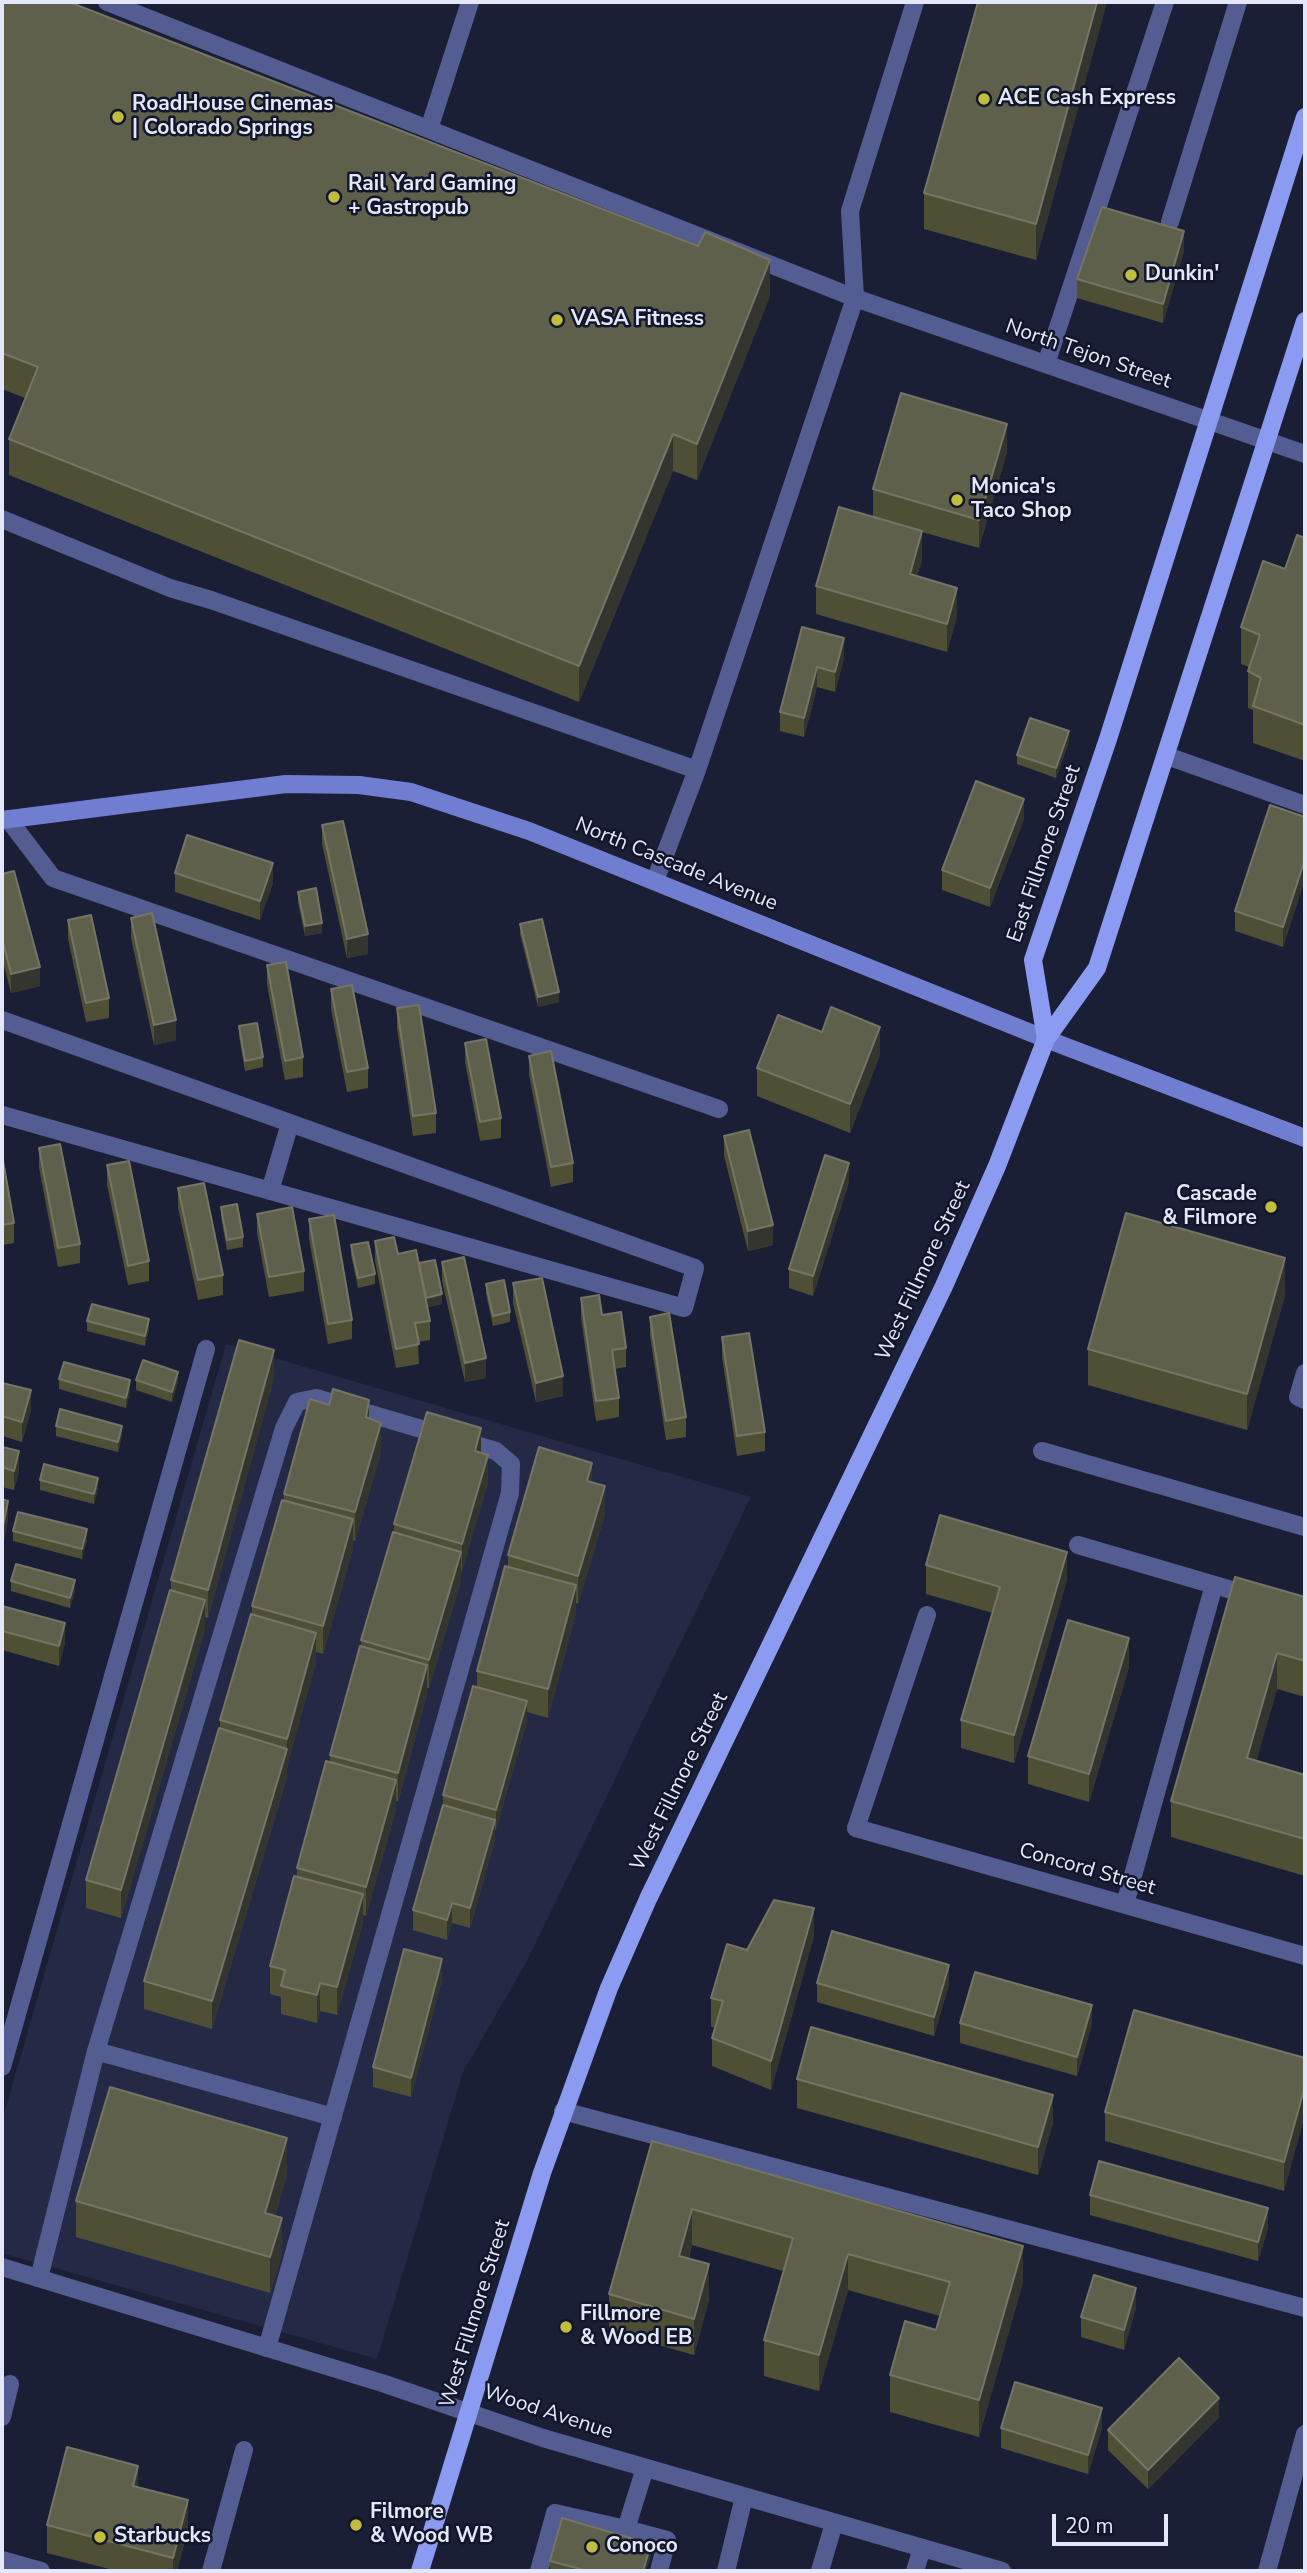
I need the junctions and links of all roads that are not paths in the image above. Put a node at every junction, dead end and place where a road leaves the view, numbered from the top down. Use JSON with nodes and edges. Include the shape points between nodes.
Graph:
{"nodes":[{"id":1,"x":107,"y":2,"type":"edge"},
{"id":2,"x":470,"y":2,"type":"edge"},
{"id":3,"x":915,"y":2,"type":"edge"},
{"id":4,"x":1165,"y":2,"type":"edge"},
{"id":5,"x":1238,"y":2,"type":"edge"},
{"id":6,"x":150,"y":10,"type":"edge"},
{"id":7,"x":1305,"y":117,"type":"edge"},
{"id":8,"x":429,"y":130,"type":"junction"},
{"id":9,"x":1170,"y":222,"type":"dead end"},
{"id":10,"x":855,"y":298,"type":"junction"},
{"id":11,"x":1305,"y":321,"type":"edge"},
{"id":12,"x":1046,"y":364,"type":"junction"},
{"id":13,"x":1208,"y":421,"type":"junction"},
{"id":14,"x":1266,"y":441,"type":"junction"},
{"id":15,"x":1305,"y":454,"type":"edge"},
{"id":16,"x":2,"y":519,"type":"edge"},
{"id":17,"x":1167,"y":756,"type":"junction"},
{"id":18,"x":697,"y":770,"type":"junction"},
{"id":19,"x":1305,"y":805,"type":"edge"},
{"id":20,"x":5,"y":819,"type":"edge"},
{"id":21,"x":655,"y":881,"type":"junction"},
{"id":22,"x":2,"y":1020,"type":"edge"},
{"id":23,"x":1046,"y":1039,"type":"junction"},
{"id":24,"x":719,"y":1110,"type":"dead end"},
{"id":25,"x":2,"y":1115,"type":"edge"},
{"id":26,"x":290,"y":1123,"type":"junction"},
{"id":27,"x":1305,"y":1138,"type":"edge"},
{"id":28,"x":270,"y":1191,"type":"junction"},
{"id":29,"x":205,"y":1349,"type":"dead end"},
{"id":30,"x":1305,"y":1373,"type":"edge"},
{"id":31,"x":1305,"y":1400,"type":"edge"},
{"id":32,"x":1042,"y":1451,"type":"dead end"},
{"id":33,"x":1305,"y":1527,"type":"edge"},
{"id":34,"x":1078,"y":1545,"type":"dead end"},
{"id":35,"x":1214,"y":1585,"type":"junction"},
{"id":36,"x":1266,"y":1600,"type":"edge"},
{"id":37,"x":927,"y":1615,"type":"dead end"},
{"id":38,"x":1125,"y":1904,"type":"junction"},
{"id":39,"x":1305,"y":1956,"type":"edge"},
{"id":40,"x":96,"y":2051,"type":"junction"},
{"id":41,"x":2,"y":2067,"type":"edge"},
{"id":42,"x":563,"y":2111,"type":"junction"},
{"id":43,"x":332,"y":2117,"type":"junction"},
{"id":44,"x":2,"y":2267,"type":"edge"},
{"id":45,"x":39,"y":2278,"type":"junction"},
{"id":46,"x":1305,"y":2308,"type":"edge"},
{"id":47,"x":267,"y":2348,"type":"junction"},
{"id":48,"x":10,"y":2384,"type":"dead end"},
{"id":49,"x":470,"y":2412,"type":"junction"},
{"id":50,"x":2,"y":2417,"type":"edge"},
{"id":51,"x":1305,"y":2434,"type":"edge"},
{"id":52,"x":244,"y":2450,"type":"dead end"},
{"id":53,"x":645,"y":2468,"type":"junction"},
{"id":54,"x":744,"y":2497,"type":"junction"},
{"id":55,"x":834,"y":2523,"type":"junction"},
{"id":56,"x":626,"y":2529,"type":"junction"},
{"id":57,"x":922,"y":2548,"type":"junction"},
{"id":58,"x":2,"y":2560,"type":"edge"},
{"id":59,"x":41,"y":2571,"type":"edge"},
{"id":60,"x":211,"y":2571,"type":"edge"},
{"id":61,"x":420,"y":2571,"type":"edge"},
{"id":62,"x":539,"y":2571,"type":"edge"},
{"id":63,"x":659,"y":2571,"type":"edge"},
{"id":64,"x":726,"y":2571,"type":"edge"},
{"id":65,"x":820,"y":2571,"type":"edge"},
{"id":66,"x":915,"y":2571,"type":"edge"},
{"id":67,"x":1002,"y":2571,"type":"edge"},
{"id":68,"x":1267,"y":2571,"type":"edge"}],
"edges":[{"from":1,"to":6,"type":"street","name":"North Tejon Street"},
{"from":2,"to":8,"type":"street"},
{"from":3,"to":10,"type":"street","via":[[850,211]]},
{"from":4,"to":12,"type":"street"},
{"from":5,"to":9,"type":"street"},
{"from":6,"to":8,"type":"street","name":"North Tejon Street"},
{"from":7,"to":13,"type":"main road","name":"East Fillmore Street"},
{"from":8,"to":10,"type":"street","name":"North Tejon Street"},
{"from":10,"to":12,"type":"street","name":"North Tejon Street"},
{"from":10,"to":18,"type":"street"},
{"from":11,"to":14,"type":"main road"},
{"from":12,"to":13,"type":"street","name":"North Tejon Street"},
{"from":13,"to":14,"type":"street","name":"North Tejon Street"},
{"from":13,"to":23,"type":"main road","name":"East Fillmore Street","via":[[1033,960]]},
{"from":14,"to":15,"type":"street","name":"North Tejon Street"},
{"from":14,"to":17,"type":"main road"},
{"from":16,"to":18,"type":"street","via":[[170,588]]},
{"from":17,"to":19,"type":"street"},
{"from":17,"to":23,"type":"main road","via":[[1097,968]]},
{"from":18,"to":21,"type":"street"},
{"from":20,"to":21,"type":"street","name":"North Cascade Avenue","via":[[286,784],[359,785],[411,792],[470,810]]},
{"from":20,"to":24,"type":"street","via":[[53,878]]},
{"from":21,"to":23,"type":"street","name":"North Cascade Avenue"},
{"from":22,"to":26,"type":"street"},
{"from":23,"to":27,"type":"street","name":"North Cascade Avenue"},
{"from":23,"to":42,"type":"main road","name":"West Fillmore Street","via":[[949,1276],[643,1912]]},
{"from":25,"to":28,"type":"street"},
{"from":26,"to":28,"type":"street"},
{"from":26,"to":28,"type":"street","via":[[695,1268],[684,1308]]},
{"from":29,"to":41,"type":"street"},
{"from":30,"to":31,"type":"street","via":[[1298,1397]]},
{"from":32,"to":33,"type":"street"},
{"from":34,"to":35,"type":"street"},
{"from":35,"to":36,"type":"street"},
{"from":35,"to":38,"type":"street"},
{"from":37,"to":38,"type":"street","name":"Concord Street","via":[[856,1828]]},
{"from":38,"to":39,"type":"street","name":"Concord Street"},
{"from":40,"to":43,"type":"street"},
{"from":40,"to":43,"type":"street","via":[[284,1427],[297,1402],[316,1398],[496,1451],[511,1464],[510,1493]]},
{"from":40,"to":45,"type":"street"},
{"from":42,"to":46,"type":"street"},
{"from":42,"to":49,"type":"main road","name":"West Fillmore Street"},
{"from":43,"to":47,"type":"street"},
{"from":44,"to":45,"type":"street","name":"Wood Avenue"},
{"from":45,"to":47,"type":"street","name":"Wood Avenue"},
{"from":47,"to":49,"type":"street","name":"Wood Avenue"},
{"from":48,"to":50,"type":"street"},
{"from":49,"to":53,"type":"street","name":"Wood Avenue"},
{"from":49,"to":61,"type":"main road","name":"West Fillmore Street"},
{"from":51,"to":68,"type":"street"},
{"from":52,"to":60,"type":"street"},
{"from":53,"to":54,"type":"street","name":"Wood Avenue"},
{"from":53,"to":56,"type":"street"},
{"from":54,"to":55,"type":"street","name":"Wood Avenue"},
{"from":54,"to":64,"type":"street"},
{"from":55,"to":57,"type":"street","name":"Wood Avenue"},
{"from":55,"to":65,"type":"street"},
{"from":56,"to":62,"type":"street","via":[[605,2532],[555,2513]]},
{"from":56,"to":63,"type":"street","via":[[667,2540]]},
{"from":57,"to":66,"type":"street"},
{"from":57,"to":67,"type":"street","name":"Wood Avenue"},
{"from":58,"to":59,"type":"street"}]}
